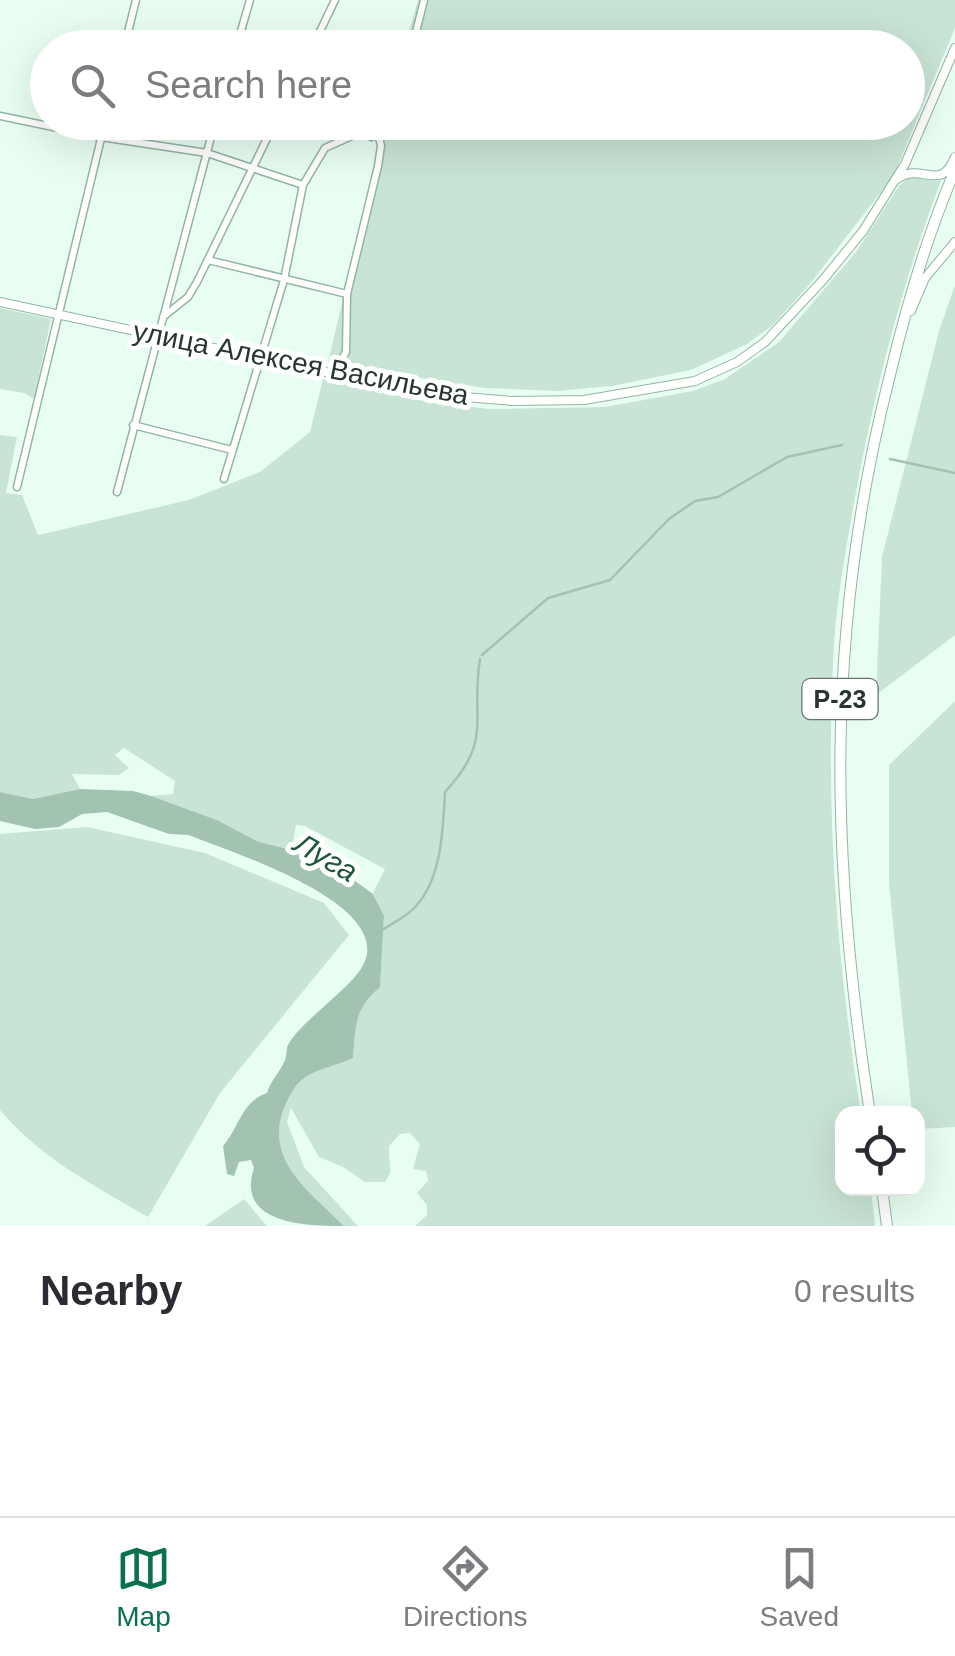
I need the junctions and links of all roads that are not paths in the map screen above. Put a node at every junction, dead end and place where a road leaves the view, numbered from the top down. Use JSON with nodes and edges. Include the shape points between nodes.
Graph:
{"nodes":[{"id":1,"x":136,"y":0,"type":"edge"},
{"id":2,"x":250,"y":0,"type":"edge"},
{"id":3,"x":335,"y":0,"type":"edge"},
{"id":4,"x":424,"y":0,"type":"edge"},
{"id":5,"x":128,"y":30,"type":"edge"},
{"id":6,"x":241,"y":30,"type":"edge"},
{"id":7,"x":321,"y":30,"type":"edge"},
{"id":8,"x":416,"y":30,"type":"edge"},
{"id":9,"x":955,"y":48,"type":"edge"},
{"id":10,"x":0,"y":116,"type":"edge"},
{"id":11,"x":925,"y":120,"type":"edge"},
{"id":12,"x":30,"y":122,"type":"edge"},
{"id":13,"x":100,"y":140,"type":"edge"},
{"id":14,"x":121,"y":140,"type":"edge"},
{"id":15,"x":210,"y":140,"type":"edge"},
{"id":16,"x":266,"y":140,"type":"edge"},
{"id":17,"x":340,"y":140,"type":"edge"},
{"id":18,"x":380,"y":140,"type":"edge"},
{"id":19,"x":917,"y":140,"type":"edge"},
{"id":20,"x":914,"y":146,"type":"junction"},
{"id":21,"x":207,"y":153,"type":"junction"},
{"id":22,"x":955,"y":157,"type":"edge"},
{"id":23,"x":252,"y":169,"type":"junction"},
{"id":24,"x":955,"y":170,"type":"edge"},
{"id":25,"x":925,"y":174,"type":"junction"},
{"id":26,"x":896,"y":180,"type":"junction"},
{"id":27,"x":303,"y":185,"type":"junction"},
{"id":28,"x":955,"y":242,"type":"edge"},
{"id":29,"x":208,"y":260,"type":"junction"},
{"id":30,"x":284,"y":280,"type":"junction"},
{"id":31,"x":347,"y":294,"type":"junction"},
{"id":32,"x":0,"y":302,"type":"edge"},
{"id":33,"x":58,"y":314,"type":"junction"},
{"id":34,"x":162,"y":318,"type":"junction"},
{"id":35,"x":158,"y":334,"type":"junction"},
{"id":36,"x":262,"y":357,"type":"junction"},
{"id":37,"x":333,"y":375,"type":"junction"},
{"id":38,"x":133,"y":425,"type":"junction"},
{"id":39,"x":232,"y":450,"type":"junction"},
{"id":40,"x":871,"y":455,"type":"junction"},
{"id":41,"x":224,"y":479,"type":"dead end"},
{"id":42,"x":17,"y":488,"type":"dead end"},
{"id":43,"x":117,"y":492,"type":"dead end"},
{"id":44,"x":869,"y":1106,"type":"edge"},
{"id":45,"x":883,"y":1196,"type":"edge"},
{"id":46,"x":888,"y":1226,"type":"edge"}],
"edges":[{"from":1,"to":5,"type":"street"},
{"from":2,"to":6,"type":"street"},
{"from":3,"to":7,"type":"street"},
{"from":4,"to":8,"type":"street"},
{"from":9,"to":11,"type":"main road","name":"улица Алексея Васильева"},
{"from":10,"to":12,"type":"street"},
{"from":13,"to":33,"type":"street"},
{"from":14,"to":21,"type":"street"},
{"from":15,"to":21,"type":"street"},
{"from":16,"to":23,"type":"street"},
{"from":17,"to":27,"type":"street","via":[[325,148]]},
{"from":18,"to":31,"type":"street"},
{"from":19,"to":20,"type":"main road","name":"улица Алексея Васильева"},
{"from":20,"to":25,"type":"main road","via":[[915,164]]},
{"from":20,"to":26,"type":"main road","name":"улица Алексея Васильева"},
{"from":21,"to":23,"type":"street"},
{"from":21,"to":34,"type":"street"},
{"from":22,"to":25,"type":"main road","via":[[944,174]]},
{"from":23,"to":27,"type":"street"},
{"from":23,"to":29,"type":"street"},
{"from":24,"to":40,"type":"highway","number":"Р-23","via":[[907,305]]},
{"from":25,"to":26,"type":"main road"},
{"from":26,"to":37,"type":"main road","name":"улица Алексея Васильева","via":[[854,242],[779,328],[737,362],[695,380],[584,400],[512,401],[428,394]]},
{"from":27,"to":30,"type":"street"},
{"from":28,"to":40,"type":"main road","via":[[916,297]]},
{"from":29,"to":30,"type":"street"},
{"from":29,"to":34,"type":"street","via":[[188,298]]},
{"from":30,"to":31,"type":"street"},
{"from":30,"to":36,"type":"street"},
{"from":31,"to":37,"type":"street","via":[[346,352]]},
{"from":32,"to":33,"type":"main road","name":"улица Алексея Васильева"},
{"from":33,"to":35,"type":"main road","name":"улица Алексея Васильева"},
{"from":33,"to":42,"type":"street"},
{"from":34,"to":35,"type":"street"},
{"from":35,"to":36,"type":"main road","name":"улица Алексея Васильева"},
{"from":35,"to":38,"type":"street"},
{"from":36,"to":37,"type":"main road","name":"улица Алексея Васильева"},
{"from":36,"to":39,"type":"street"},
{"from":38,"to":39,"type":"street"},
{"from":38,"to":43,"type":"street"},
{"from":39,"to":41,"type":"street"},
{"from":40,"to":44,"type":"highway","number":"Р-23","via":[[850,571],[839,732],[846,929]]},
{"from":45,"to":46,"type":"highway"}]}
